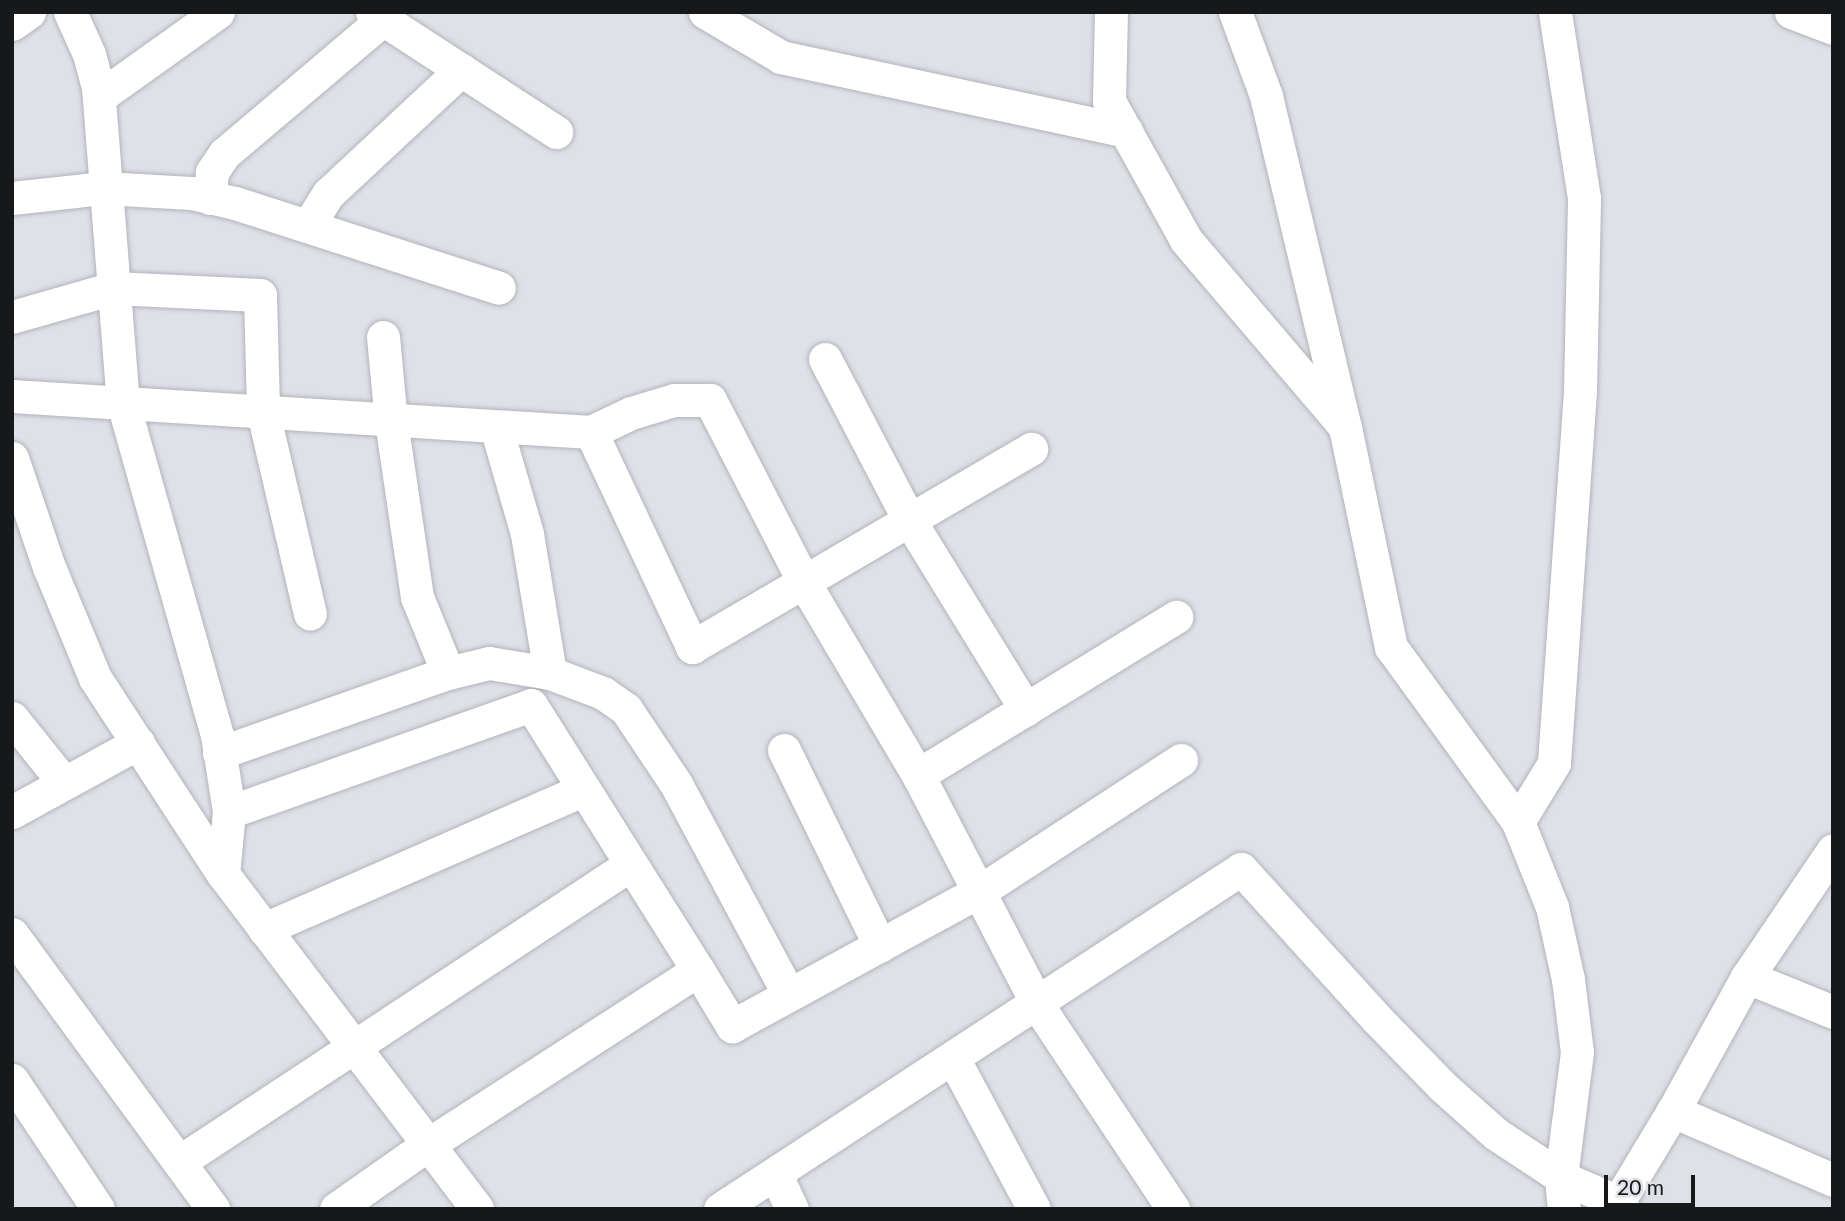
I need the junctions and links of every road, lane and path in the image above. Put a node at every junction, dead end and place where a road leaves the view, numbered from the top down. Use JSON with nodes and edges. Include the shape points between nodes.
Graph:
{"nodes":[{"id":1,"x":29,"y":12,"type":"edge"},
{"id":2,"x":69,"y":12,"type":"edge"},
{"id":3,"x":218,"y":12,"type":"edge"},
{"id":4,"x":705,"y":12,"type":"edge"},
{"id":5,"x":1111,"y":12,"type":"edge"},
{"id":6,"x":1235,"y":12,"type":"edge"},
{"id":7,"x":1555,"y":12,"type":"edge"},
{"id":8,"x":1791,"y":12,"type":"edge"},
{"id":9,"x":378,"y":15,"type":"edge"},
{"id":10,"x":12,"y":24,"type":"edge"},
{"id":11,"x":1833,"y":29,"type":"edge"},
{"id":12,"x":461,"y":70,"type":"junction"},
{"id":13,"x":99,"y":97,"type":"junction"},
{"id":14,"x":1126,"y":131,"type":"junction"},
{"id":15,"x":556,"y":132,"type":"dead end"},
{"id":16,"x":104,"y":188,"type":"junction"},
{"id":17,"x":12,"y":198,"type":"edge"},
{"id":18,"x":210,"y":198,"type":"junction"},
{"id":19,"x":308,"y":226,"type":"junction"},
{"id":20,"x":499,"y":288,"type":"dead end"},
{"id":21,"x":113,"y":289,"type":"junction"},
{"id":22,"x":12,"y":317,"type":"edge"},
{"id":23,"x":383,"y":337,"type":"dead end"},
{"id":24,"x":825,"y":359,"type":"dead end"},
{"id":25,"x":12,"y":396,"type":"edge"},
{"id":26,"x":123,"y":403,"type":"junction"},
{"id":27,"x":264,"y":412,"type":"junction"},
{"id":28,"x":391,"y":421,"type":"junction"},
{"id":29,"x":496,"y":427,"type":"junction"},
{"id":30,"x":1346,"y":427,"type":"junction"},
{"id":31,"x":591,"y":432,"type":"junction"},
{"id":32,"x":1031,"y":449,"type":"dead end"},
{"id":33,"x":12,"y":458,"type":"edge"},
{"id":34,"x":908,"y":519,"type":"junction"},
{"id":35,"x":805,"y":584,"type":"junction"},
{"id":36,"x":310,"y":614,"type":"dead end"},
{"id":37,"x":1176,"y":617,"type":"dead end"},
{"id":38,"x":448,"y":673,"type":"junction"},
{"id":39,"x":550,"y":673,"type":"junction"},
{"id":40,"x":1026,"y":710,"type":"junction"},
{"id":41,"x":12,"y":718,"type":"edge"},
{"id":42,"x":138,"y":743,"type":"junction"},
{"id":43,"x":783,"y":750,"type":"dead end"},
{"id":44,"x":219,"y":753,"type":"junction"},
{"id":45,"x":1181,"y":760,"type":"dead end"},
{"id":46,"x":918,"y":775,"type":"junction"},
{"id":47,"x":64,"y":783,"type":"junction"},
{"id":48,"x":584,"y":789,"type":"junction"},
{"id":49,"x":12,"y":812,"type":"edge"},
{"id":50,"x":229,"y":812,"type":"junction"},
{"id":51,"x":1518,"y":822,"type":"junction"},
{"id":52,"x":1833,"y":850,"type":"edge"},
{"id":53,"x":631,"y":864,"type":"junction"},
{"id":54,"x":223,"y":874,"type":"junction"},
{"id":55,"x":980,"y":891,"type":"junction"},
{"id":56,"x":264,"y":929,"type":"junction"},
{"id":57,"x":12,"y":934,"type":"edge"},
{"id":58,"x":880,"y":946,"type":"junction"},
{"id":59,"x":698,"y":970,"type":"junction"},
{"id":60,"x":1747,"y":977,"type":"junction"},
{"id":61,"x":789,"y":995,"type":"junction"},
{"id":62,"x":1037,"y":1004,"type":"junction"},
{"id":63,"x":1833,"y":1012,"type":"edge"},
{"id":64,"x":354,"y":1048,"type":"junction"},
{"id":65,"x":953,"y":1058,"type":"junction"},
{"id":66,"x":12,"y":1080,"type":"edge"},
{"id":67,"x":1673,"y":1111,"type":"junction"},
{"id":68,"x":427,"y":1145,"type":"junction"},
{"id":69,"x":179,"y":1162,"type":"junction"},
{"id":70,"x":776,"y":1175,"type":"junction"},
{"id":71,"x":1833,"y":1180,"type":"edge"},
{"id":72,"x":1563,"y":1193,"type":"edge"},
{"id":73,"x":1617,"y":1207,"type":"edge"},
{"id":74,"x":98,"y":1209,"type":"edge"},
{"id":75,"x":213,"y":1209,"type":"edge"},
{"id":76,"x":336,"y":1209,"type":"edge"},
{"id":77,"x":477,"y":1209,"type":"edge"},
{"id":78,"x":720,"y":1209,"type":"edge"},
{"id":79,"x":792,"y":1209,"type":"edge"},
{"id":80,"x":1034,"y":1209,"type":"edge"},
{"id":81,"x":1174,"y":1209,"type":"edge"}],
"edges":[{"from":1,"to":10,"type":"street"},
{"from":2,"to":13,"type":"street","via":[[89,54]]},
{"from":3,"to":13,"type":"street"},
{"from":4,"to":14,"type":"street","via":[[781,57]]},
{"from":5,"to":14,"type":"street","via":[[1109,101]]},
{"from":6,"to":30,"type":"street","via":[[1266,96]]},
{"from":7,"to":51,"type":"street","via":[[1584,198],[1580,392],[1553,763]]},
{"from":8,"to":11,"type":"street"},
{"from":9,"to":12,"type":"street"},
{"from":9,"to":18,"type":"street","via":[[224,153],[212,172]]},
{"from":12,"to":15,"type":"street"},
{"from":12,"to":19,"type":"street","via":[[328,194]]},
{"from":13,"to":16,"type":"street"},
{"from":14,"to":30,"type":"street","via":[[1186,240]]},
{"from":16,"to":17,"type":"street"},
{"from":16,"to":18,"type":"street"},
{"from":16,"to":21,"type":"street"},
{"from":18,"to":19,"type":"street"},
{"from":19,"to":20,"type":"street"},
{"from":21,"to":22,"type":"street"},
{"from":21,"to":26,"type":"street"},
{"from":21,"to":27,"type":"street","via":[[260,295]]},
{"from":23,"to":28,"type":"street"},
{"from":24,"to":34,"type":"street"},
{"from":25,"to":26,"type":"street"},
{"from":26,"to":27,"type":"street"},
{"from":26,"to":44,"type":"street"},
{"from":27,"to":28,"type":"street"},
{"from":27,"to":36,"type":"street"},
{"from":28,"to":29,"type":"street"},
{"from":28,"to":38,"type":"street","via":[[417,597]]},
{"from":29,"to":31,"type":"street"},
{"from":29,"to":39,"type":"street","via":[[527,534]]},
{"from":30,"to":51,"type":"street","via":[[1391,647]]},
{"from":31,"to":35,"type":"street","via":[[674,400],[710,400]]},
{"from":31,"to":35,"type":"street","via":[[692,647]]},
{"from":32,"to":34,"type":"street"},
{"from":33,"to":42,"type":"street","via":[[82,649]]},
{"from":34,"to":35,"type":"street"},
{"from":34,"to":40,"type":"street"},
{"from":35,"to":46,"type":"street"},
{"from":37,"to":40,"type":"street"},
{"from":38,"to":39,"type":"street","via":[[489,663]]},
{"from":38,"to":44,"type":"street"},
{"from":39,"to":61,"type":"street","via":[[603,693],[626,709],[676,784]]},
{"from":40,"to":46,"type":"street"},
{"from":41,"to":47,"type":"street"},
{"from":42,"to":47,"type":"street"},
{"from":42,"to":54,"type":"street"},
{"from":43,"to":58,"type":"street"},
{"from":44,"to":50,"type":"street"},
{"from":45,"to":55,"type":"street"},
{"from":46,"to":55,"type":"street"},
{"from":47,"to":49,"type":"street"},
{"from":48,"to":50,"type":"street","via":[[531,705]]},
{"from":48,"to":53,"type":"street"},
{"from":48,"to":56,"type":"street"},
{"from":50,"to":54,"type":"street"},
{"from":51,"to":72,"type":"street","via":[[1552,907],[1577,1052]]},
{"from":52,"to":60,"type":"street"},
{"from":53,"to":59,"type":"street"},
{"from":53,"to":64,"type":"street"},
{"from":54,"to":56,"type":"street"},
{"from":55,"to":58,"type":"street"},
{"from":55,"to":62,"type":"street"},
{"from":56,"to":64,"type":"street"},
{"from":57,"to":69,"type":"street"},
{"from":58,"to":61,"type":"street"},
{"from":59,"to":61,"type":"street","via":[[732,1026]]},
{"from":59,"to":68,"type":"street"},
{"from":60,"to":63,"type":"street"},
{"from":60,"to":67,"type":"street"},
{"from":62,"to":65,"type":"street"},
{"from":62,"to":72,"type":"street","via":[[1241,869],[1442,1086]]},
{"from":62,"to":81,"type":"street"},
{"from":64,"to":68,"type":"street"},
{"from":64,"to":69,"type":"street"},
{"from":65,"to":70,"type":"street"},
{"from":65,"to":80,"type":"street"},
{"from":66,"to":74,"type":"street"},
{"from":67,"to":71,"type":"street"},
{"from":67,"to":73,"type":"street"},
{"from":68,"to":76,"type":"street"},
{"from":68,"to":77,"type":"street"},
{"from":69,"to":75,"type":"street"},
{"from":70,"to":78,"type":"street"},
{"from":70,"to":79,"type":"street"},
{"from":72,"to":73,"type":"street"}]}
